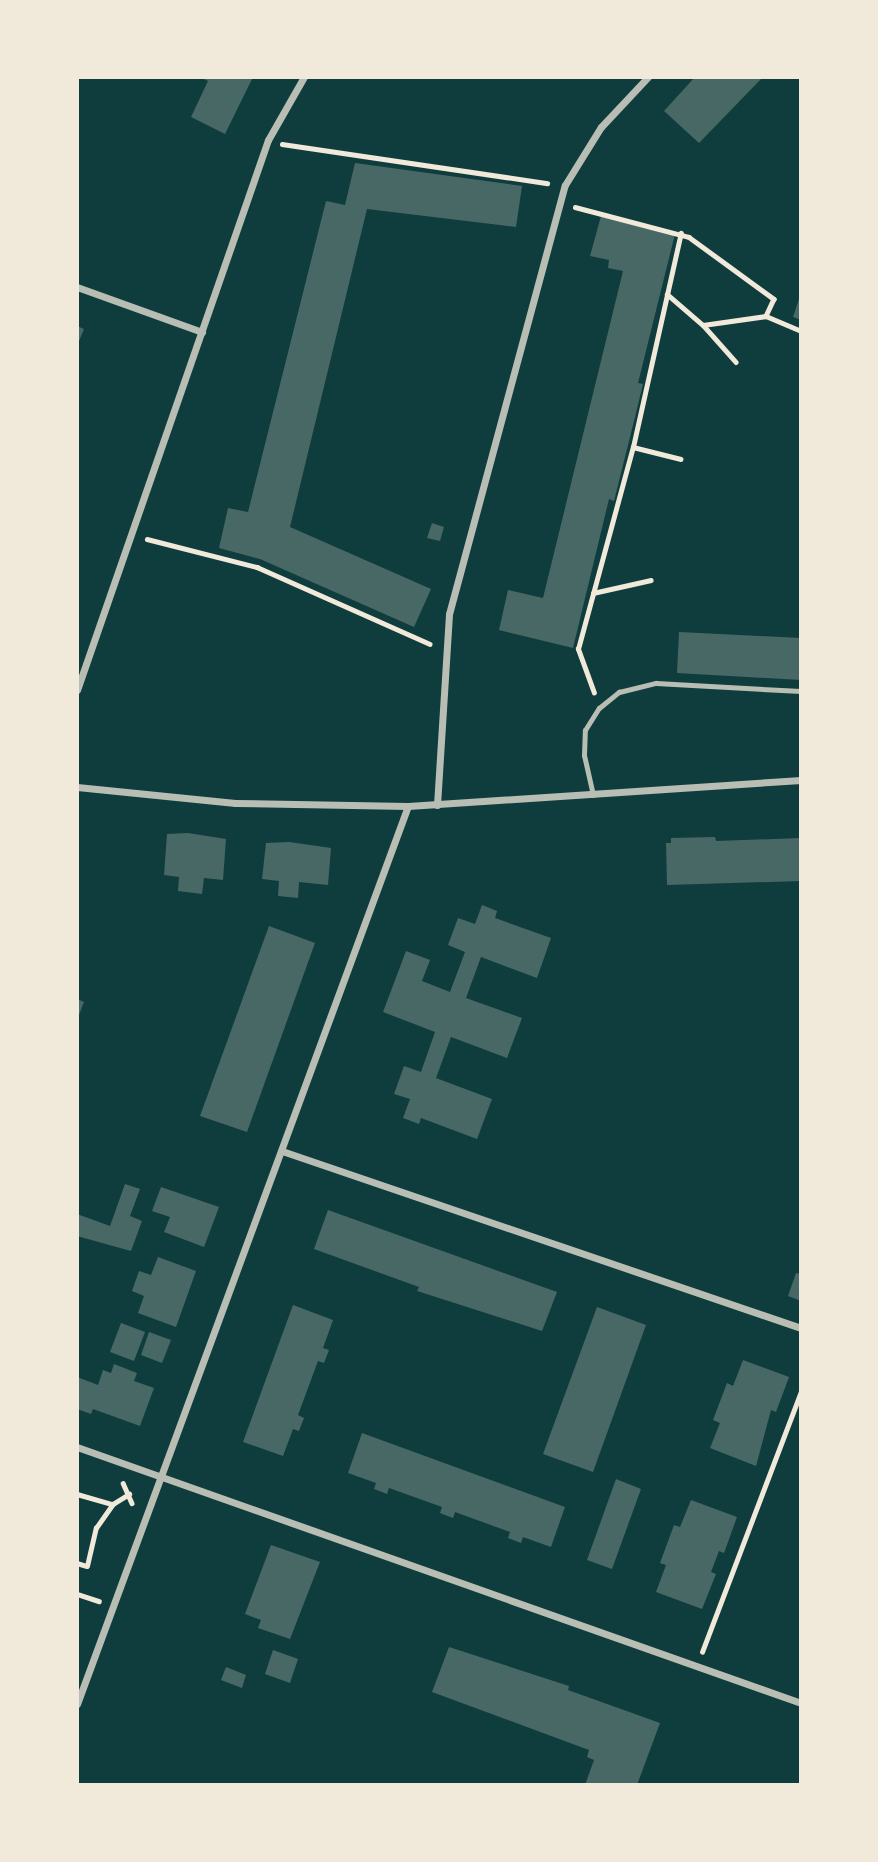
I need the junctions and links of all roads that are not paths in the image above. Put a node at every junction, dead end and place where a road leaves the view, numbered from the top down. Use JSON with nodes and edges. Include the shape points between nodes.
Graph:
{"nodes":[{"id":1,"x":304,"y":77,"type":"edge"},
{"id":2,"x":635,"y":77,"type":"edge"},
{"id":3,"x":645,"y":80,"type":"edge"},
{"id":4,"x":77,"y":287,"type":"edge"},
{"id":5,"x":202,"y":332,"type":"junction"},
{"id":6,"x":77,"y":690,"type":"edge"},
{"id":7,"x":801,"y":691,"type":"edge"},
{"id":8,"x":801,"y":780,"type":"edge"},
{"id":9,"x":77,"y":787,"type":"edge"},
{"id":10,"x":593,"y":795,"type":"junction"},
{"id":11,"x":437,"y":805,"type":"junction"},
{"id":12,"x":408,"y":806,"type":"junction"},
{"id":13,"x":282,"y":1151,"type":"junction"},
{"id":14,"x":801,"y":1328,"type":"edge"},
{"id":15,"x":77,"y":1447,"type":"edge"},
{"id":16,"x":162,"y":1478,"type":"junction"},
{"id":17,"x":801,"y":1703,"type":"edge"},
{"id":18,"x":77,"y":1704,"type":"edge"}],
"edges":[{"from":1,"to":5,"type":"street","via":[[268,140]]},
{"from":2,"to":3,"type":"lane"},
{"from":3,"to":11,"type":"street","via":[[601,127],[565,185],[449,614]]},
{"from":4,"to":5,"type":"street"},
{"from":5,"to":6,"type":"street"},
{"from":7,"to":10,"type":"lane","via":[[656,683],[619,692],[585,730],[584,755]]},
{"from":8,"to":10,"type":"street"},
{"from":9,"to":12,"type":"street","via":[[235,803]]},
{"from":10,"to":11,"type":"street"},
{"from":11,"to":12,"type":"street"},
{"from":12,"to":13,"type":"street"},
{"from":13,"to":14,"type":"street"},
{"from":13,"to":16,"type":"street"},
{"from":15,"to":16,"type":"street"},
{"from":16,"to":17,"type":"street"},
{"from":16,"to":18,"type":"street"}]}
